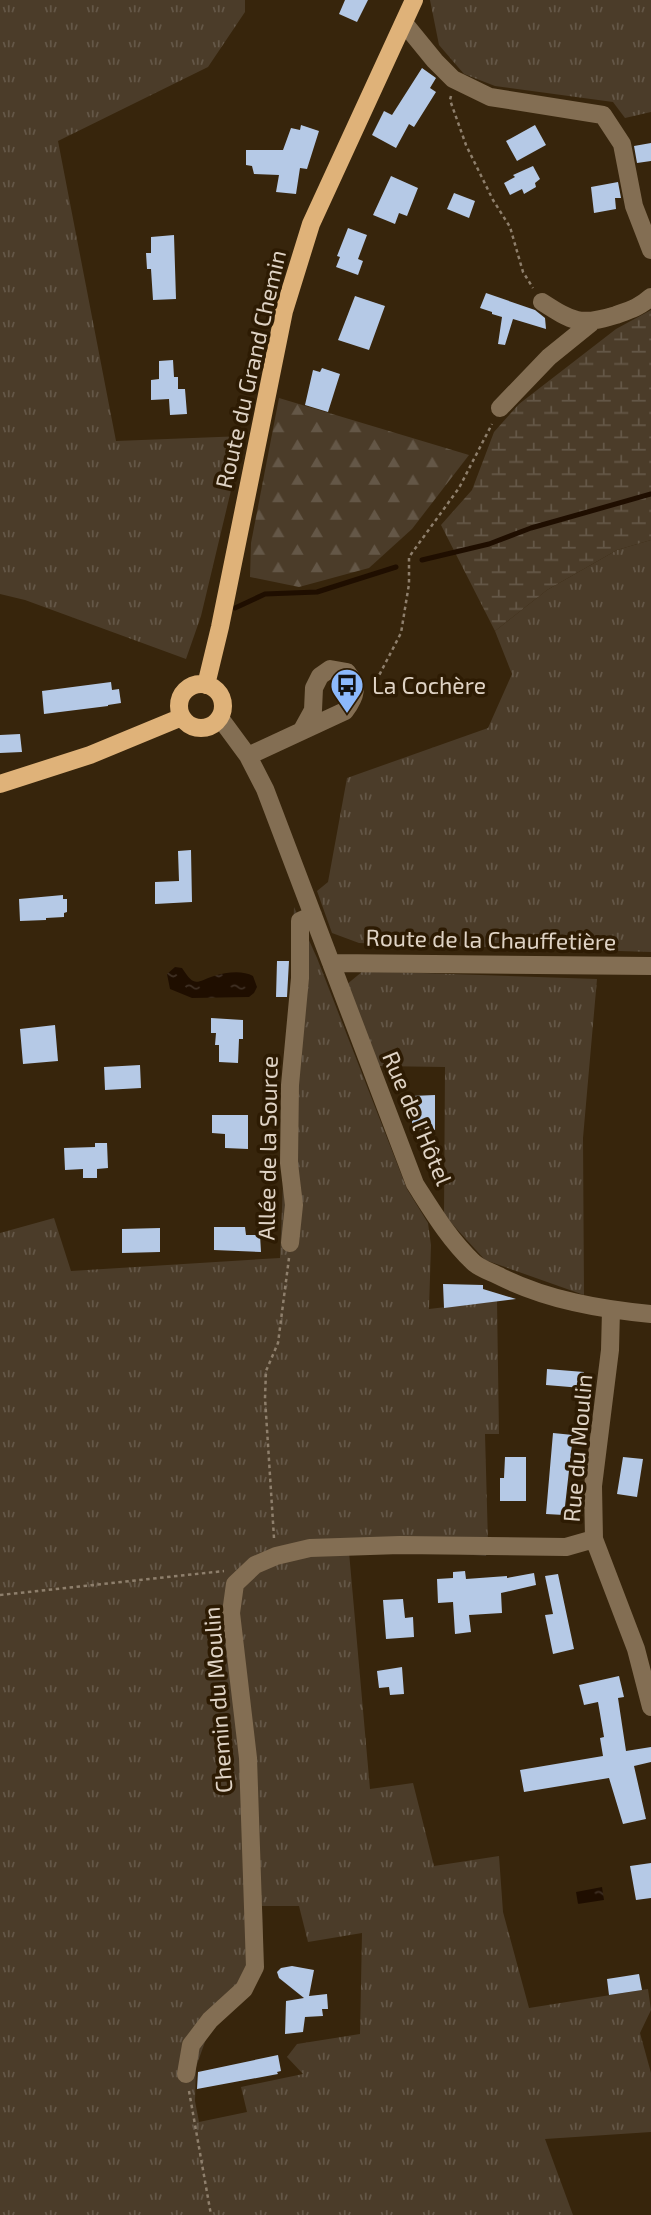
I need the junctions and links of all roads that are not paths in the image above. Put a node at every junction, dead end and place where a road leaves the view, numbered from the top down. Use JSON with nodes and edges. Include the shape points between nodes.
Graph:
{"nodes":[{"id":1,"x":414,"y":0,"type":"edge"},
{"id":2,"x":404,"y":23,"type":"junction"},
{"id":3,"x":651,"y":250,"type":"edge"},
{"id":4,"x":651,"y":298,"type":"edge"},
{"id":5,"x":542,"y":302,"type":"road end"},
{"id":6,"x":591,"y":323,"type":"junction"},
{"id":7,"x":500,"y":408,"type":"road end"},
{"id":8,"x":206,"y":685,"type":"junction"},
{"id":9,"x":182,"y":717,"type":"junction"},
{"id":10,"x":220,"y":718,"type":"junction"},
{"id":11,"x":302,"y":730,"type":"dead end"},
{"id":12,"x":248,"y":756,"type":"junction"},
{"id":13,"x":0,"y":784,"type":"edge"},
{"id":14,"x":313,"y":915,"type":"junction"},
{"id":15,"x":331,"y":962,"type":"junction"},
{"id":16,"x":651,"y":966,"type":"edge"},
{"id":17,"x":290,"y":1243,"type":"road end"},
{"id":18,"x":611,"y":1310,"type":"junction"},
{"id":19,"x":651,"y":1314,"type":"edge"},
{"id":20,"x":594,"y":1539,"type":"junction"},
{"id":21,"x":651,"y":1707,"type":"edge"},
{"id":22,"x":186,"y":2074,"type":"road end"}],
"edges":[{"from":1,"to":2,"type":"main road","name":"Route du Grand Chemin"},
{"from":2,"to":3,"type":"street","via":[[453,79],[490,97],[603,115],[622,144],[634,206]]},
{"from":2,"to":8,"type":"main road","name":"Route du Grand Chemin","via":[[311,224],[284,311]]},
{"from":4,"to":6,"type":"street","via":[[639,308]]},
{"from":5,"to":6,"type":"street","via":[[564,317]]},
{"from":6,"to":7,"type":"street","via":[[549,357]]},
{"from":8,"to":9,"type":"main road","via":[[187,690],[179,708]]},
{"from":8,"to":10,"type":"main road","via":[[222,698]]},
{"from":9,"to":10,"type":"main road","via":[[201,728]]},
{"from":9,"to":13,"type":"main road","via":[[90,755]]},
{"from":10,"to":12,"type":"street","name":"Rue de l'Hôtel"},
{"from":11,"to":12,"type":"street"},
{"from":12,"to":14,"type":"street","name":"Rue de l'Hôtel"},
{"from":14,"to":15,"type":"street","name":"Rue de l'Hôtel"},
{"from":14,"to":17,"type":"street","name":"Allée de la Source","via":[[300,921],[290,1085],[289,1163],[294,1205]]},
{"from":15,"to":16,"type":"street","name":"Route de la Chauffetière"},
{"from":15,"to":18,"type":"street","name":"Rue de l'Hôtel","via":[[415,1184],[450,1237],[475,1264],[520,1286]]},
{"from":18,"to":19,"type":"street","name":"Rue de l'Hôtel"},
{"from":18,"to":20,"type":"street","name":"Rue du Moulin","via":[[593,1486]]},
{"from":20,"to":21,"type":"street","name":"Rue du Moulin","via":[[636,1649]]},
{"from":20,"to":22,"type":"street","name":"Chemin du Moulin","via":[[566,1548],[310,1548],[255,1565],[235,1584],[231,1613],[248,1758],[255,1967],[244,1989],[191,2045]]}]}
